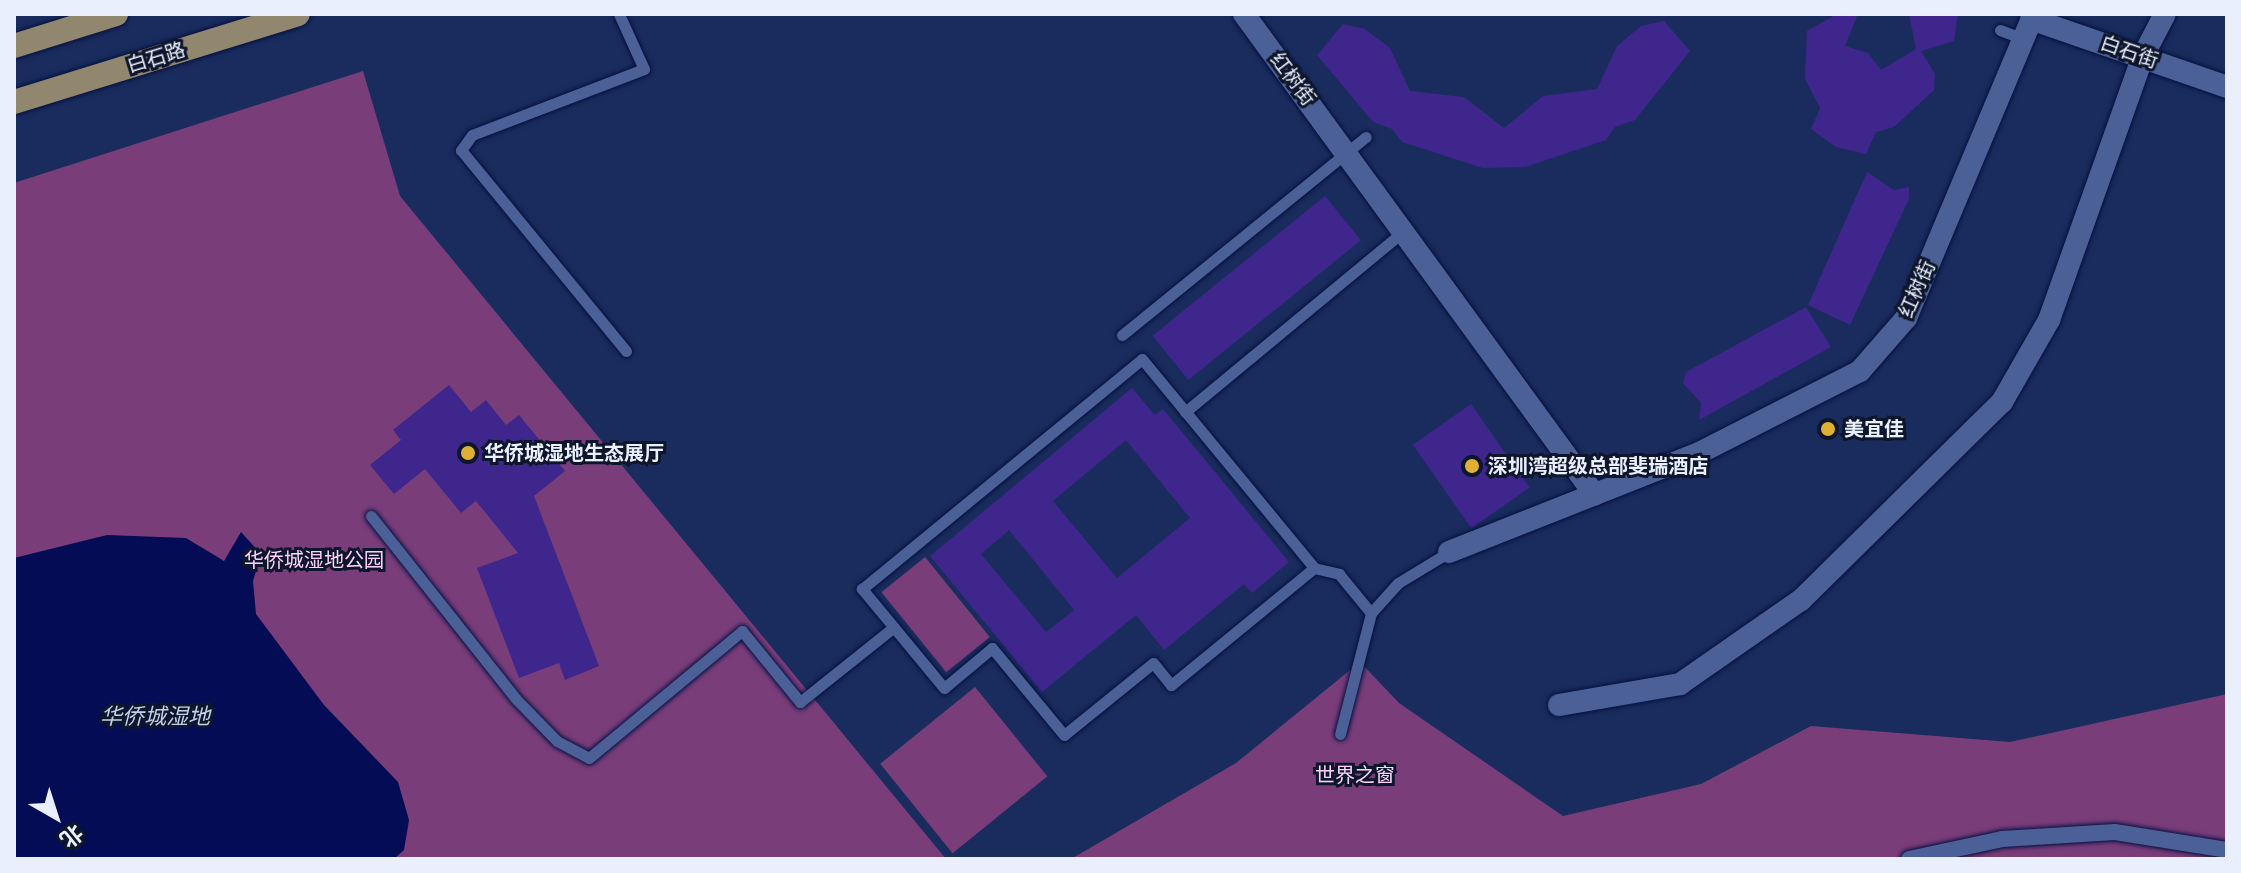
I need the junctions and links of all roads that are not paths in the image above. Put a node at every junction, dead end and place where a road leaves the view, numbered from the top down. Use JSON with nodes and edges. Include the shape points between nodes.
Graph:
{"nodes":[{"id":1,"x":116,"y":14,"type":"edge"},
{"id":2,"x":298,"y":14,"type":"edge"},
{"id":3,"x":619,"y":14,"type":"edge"},
{"id":4,"x":1244,"y":14,"type":"edge"},
{"id":5,"x":2165,"y":14,"type":"edge"},
{"id":6,"x":2029,"y":24,"type":"edge"},
{"id":7,"x":2000,"y":30,"type":"dead end"},
{"id":8,"x":14,"y":46,"type":"edge"},
{"id":9,"x":2143,"y":56,"type":"junction"},
{"id":10,"x":2227,"y":87,"type":"edge"},
{"id":11,"x":14,"y":102,"type":"edge"},
{"id":12,"x":1366,"y":137,"type":"dead end"},
{"id":13,"x":1346,"y":149,"type":"junction"},
{"id":14,"x":1406,"y":229,"type":"junction"},
{"id":15,"x":1122,"y":335,"type":"dead end"},
{"id":16,"x":626,"y":351,"type":"dead end"},
{"id":17,"x":1185,"y":412,"type":"junction"},
{"id":18,"x":1595,"y":495,"type":"junction"},
{"id":19,"x":371,"y":516,"type":"dead end"},
{"id":20,"x":1449,"y":552,"type":"joint"},
{"id":21,"x":1314,"y":568,"type":"junction"},
{"id":22,"x":1371,"y":613,"type":"junction"},
{"id":23,"x":894,"y":627,"type":"junction"},
{"id":24,"x":1559,"y":705,"type":"dead end"},
{"id":25,"x":1340,"y":734,"type":"dead end"},
{"id":26,"x":2227,"y":850,"type":"edge"},
{"id":27,"x":1909,"y":859,"type":"edge"}],
"edges":[{"from":1,"to":8,"type":"main road"},
{"from":2,"to":11,"type":"main road","name":"白石路"},
{"from":3,"to":16,"type":"lane","via":[[644,69],[472,135],[461,150]]},
{"from":4,"to":13,"type":"street","name":"红树街"},
{"from":5,"to":9,"type":"street"},
{"from":6,"to":7,"type":"lane"},
{"from":6,"to":9,"type":"street","name":"白石街"},
{"from":6,"to":18,"type":"street","name":"红树街","via":[[1906,318],[1888,344],[1860,371],[1701,452]]},
{"from":9,"to":10,"type":"street","name":"白石街"},
{"from":9,"to":24,"type":"street","via":[[2049,320],[2002,402],[1801,600],[1680,684]]},
{"from":12,"to":13,"type":"lane"},
{"from":13,"to":14,"type":"street","name":"红树街"},
{"from":13,"to":15,"type":"lane"},
{"from":14,"to":17,"type":"lane"},
{"from":14,"to":18,"type":"street","name":"红树街"},
{"from":17,"to":21,"type":"lane"},
{"from":17,"to":23,"type":"lane","via":[[1142,359],[862,589]]},
{"from":18,"to":20,"type":"street","name":"红树街"},
{"from":19,"to":23,"type":"lane","via":[[516,699],[557,741],[589,758],[742,631],[800,702]]},
{"from":20,"to":22,"type":"lane","via":[[1398,583]]},
{"from":21,"to":22,"type":"lane","via":[[1339,574]]},
{"from":21,"to":23,"type":"lane","via":[[1171,685],[1153,663],[1064,735],[992,648],[944,688]]},
{"from":22,"to":25,"type":"lane"},
{"from":26,"to":27,"type":"street","via":[[2115,832],[2002,839]]}]}
